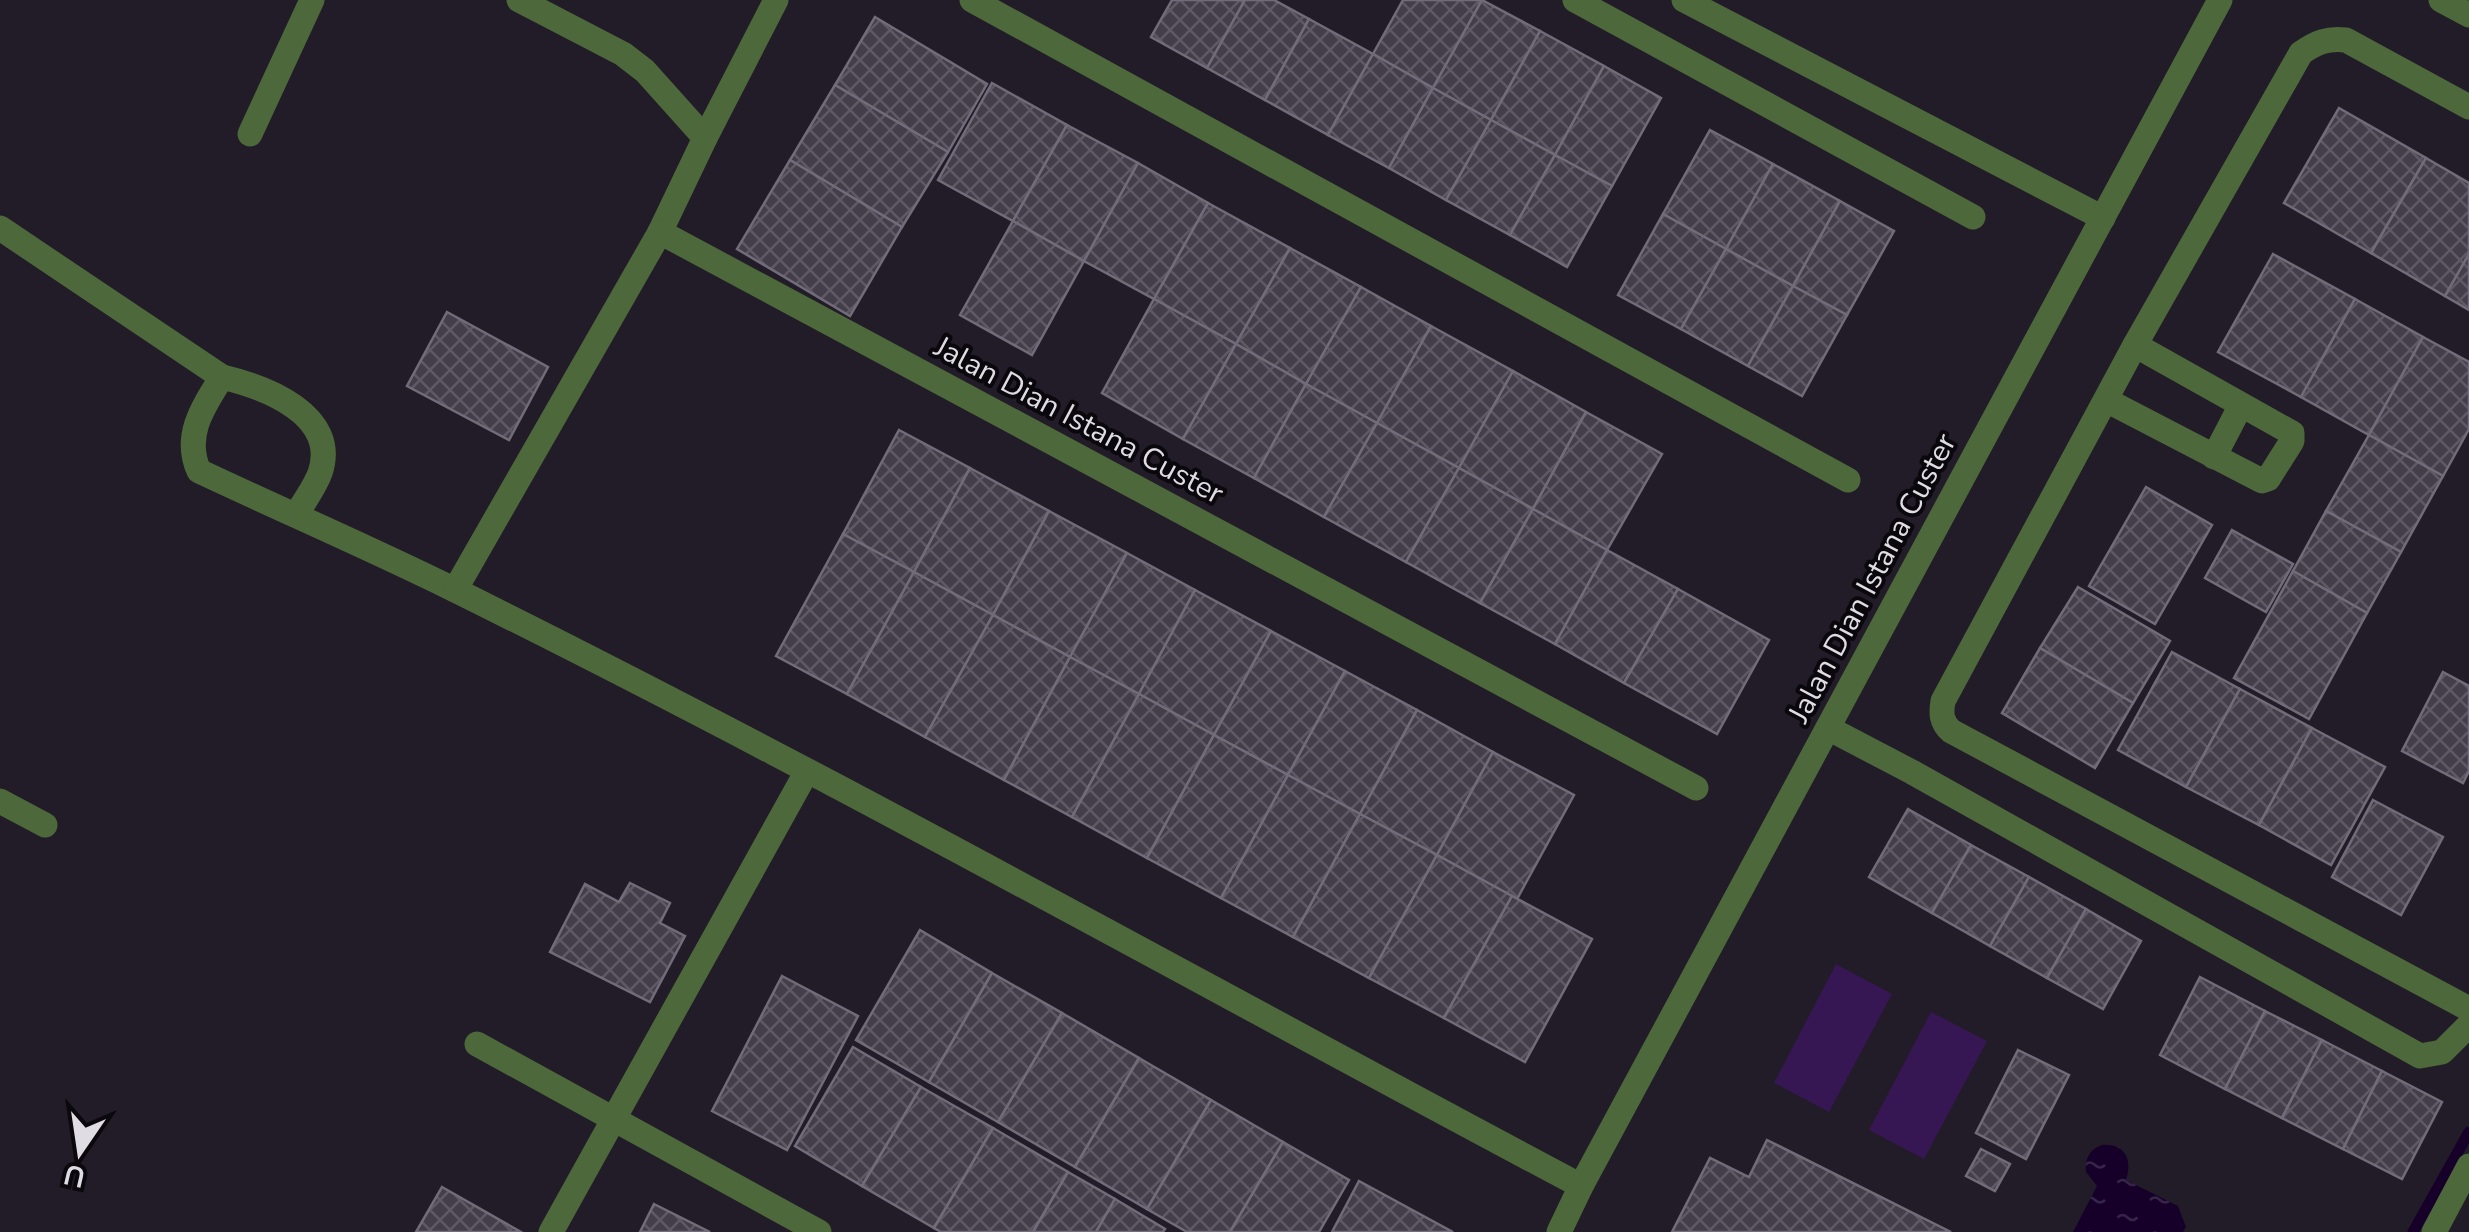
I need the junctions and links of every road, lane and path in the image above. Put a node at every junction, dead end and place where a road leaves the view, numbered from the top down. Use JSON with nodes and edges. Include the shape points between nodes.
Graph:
{"nodes":[{"id":1,"x":312,"y":0,"type":"edge"},
{"id":2,"x":520,"y":0,"type":"edge"},
{"id":3,"x":776,"y":0,"type":"edge"},
{"id":4,"x":972,"y":0,"type":"edge"},
{"id":5,"x":1575,"y":0,"type":"edge"},
{"id":6,"x":1684,"y":0,"type":"edge"},
{"id":7,"x":2220,"y":0,"type":"edge"},
{"id":8,"x":2442,"y":0,"type":"edge"},
{"id":9,"x":2469,"y":15,"type":"edge"},
{"id":10,"x":2469,"y":107,"type":"edge"},
{"id":11,"x":250,"y":134,"type":"dead end"},
{"id":12,"x":705,"y":138,"type":"junction"},
{"id":13,"x":1973,"y":217,"type":"dead end"},
{"id":14,"x":2103,"y":218,"type":"junction"},
{"id":15,"x":0,"y":228,"type":"edge"},
{"id":16,"x":660,"y":232,"type":"junction"},
{"id":17,"x":2135,"y":345,"type":"junction"},
{"id":18,"x":222,"y":377,"type":"junction"},
{"id":19,"x":2106,"y":400,"type":"junction"},
{"id":20,"x":2242,"y":405,"type":"junction"},
{"id":21,"x":2214,"y":456,"type":"junction"},
{"id":22,"x":1848,"y":480,"type":"dead end"},
{"id":23,"x":297,"y":514,"type":"junction"},
{"id":24,"x":455,"y":590,"type":"junction"},
{"id":25,"x":1828,"y":728,"type":"junction"},
{"id":26,"x":806,"y":771,"type":"junction"},
{"id":27,"x":1696,"y":788,"type":"dead end"},
{"id":28,"x":0,"y":801,"type":"edge"},
{"id":29,"x":45,"y":825,"type":"dead end"},
{"id":30,"x":2469,"y":1009,"type":"edge"},
{"id":31,"x":2469,"y":1025,"type":"edge"},
{"id":32,"x":478,"y":1044,"type":"dead end"},
{"id":33,"x":613,"y":1118,"type":"junction"},
{"id":34,"x":2466,"y":1177,"type":"edge"},
{"id":35,"x":1581,"y":1186,"type":"junction"},
{"id":36,"x":551,"y":1232,"type":"edge"},
{"id":37,"x":819,"y":1232,"type":"edge"},
{"id":38,"x":1558,"y":1232,"type":"edge"},
{"id":39,"x":2434,"y":1232,"type":"edge"}],
"edges":[{"from":1,"to":11,"type":"street"},
{"from":2,"to":12,"type":"street","via":[[645,70]]},
{"from":3,"to":12,"type":"street"},
{"from":4,"to":22,"type":"street"},
{"from":5,"to":13,"type":"street"},
{"from":6,"to":14,"type":"street"},
{"from":7,"to":14,"type":"street","name":"Jalan Dian Istana Custer"},
{"from":8,"to":9,"type":"street"},
{"from":10,"to":17,"type":"street","via":[[2346,40],[2320,40],[2301,53]]},
{"from":12,"to":16,"type":"street"},
{"from":14,"to":25,"type":"street","name":"Jalan Dian Istana Custer"},
{"from":15,"to":18,"type":"street"},
{"from":16,"to":24,"type":"street"},
{"from":16,"to":27,"type":"street","name":"Jalan Dian Istana Custer"},
{"from":17,"to":19,"type":"street"},
{"from":17,"to":20,"type":"street"},
{"from":18,"to":23,"type":"street","via":[[267,391],[320,431],[320,472]]},
{"from":18,"to":23,"type":"street","via":[[192,442],[199,471]]},
{"from":19,"to":21,"type":"street"},
{"from":19,"to":30,"type":"street","via":[[1942,701],[1945,726]]},
{"from":20,"to":21,"type":"street"},
{"from":20,"to":21,"type":"street","via":[[2292,434],[2292,441],[2266,480]]},
{"from":23,"to":24,"type":"street"},
{"from":24,"to":26,"type":"street"},
{"from":25,"to":31,"type":"street","via":[[2420,1056],[2442,1052]]},
{"from":25,"to":35,"type":"street","name":"Jalan Dian Istana Custer"},
{"from":26,"to":33,"type":"street"},
{"from":26,"to":35,"type":"street"},
{"from":28,"to":29,"type":"street"},
{"from":32,"to":33,"type":"street"},
{"from":33,"to":36,"type":"street"},
{"from":33,"to":37,"type":"street"},
{"from":34,"to":39,"type":"street"},
{"from":35,"to":38,"type":"street","name":"Jalan Dian Istana Custer"}]}
